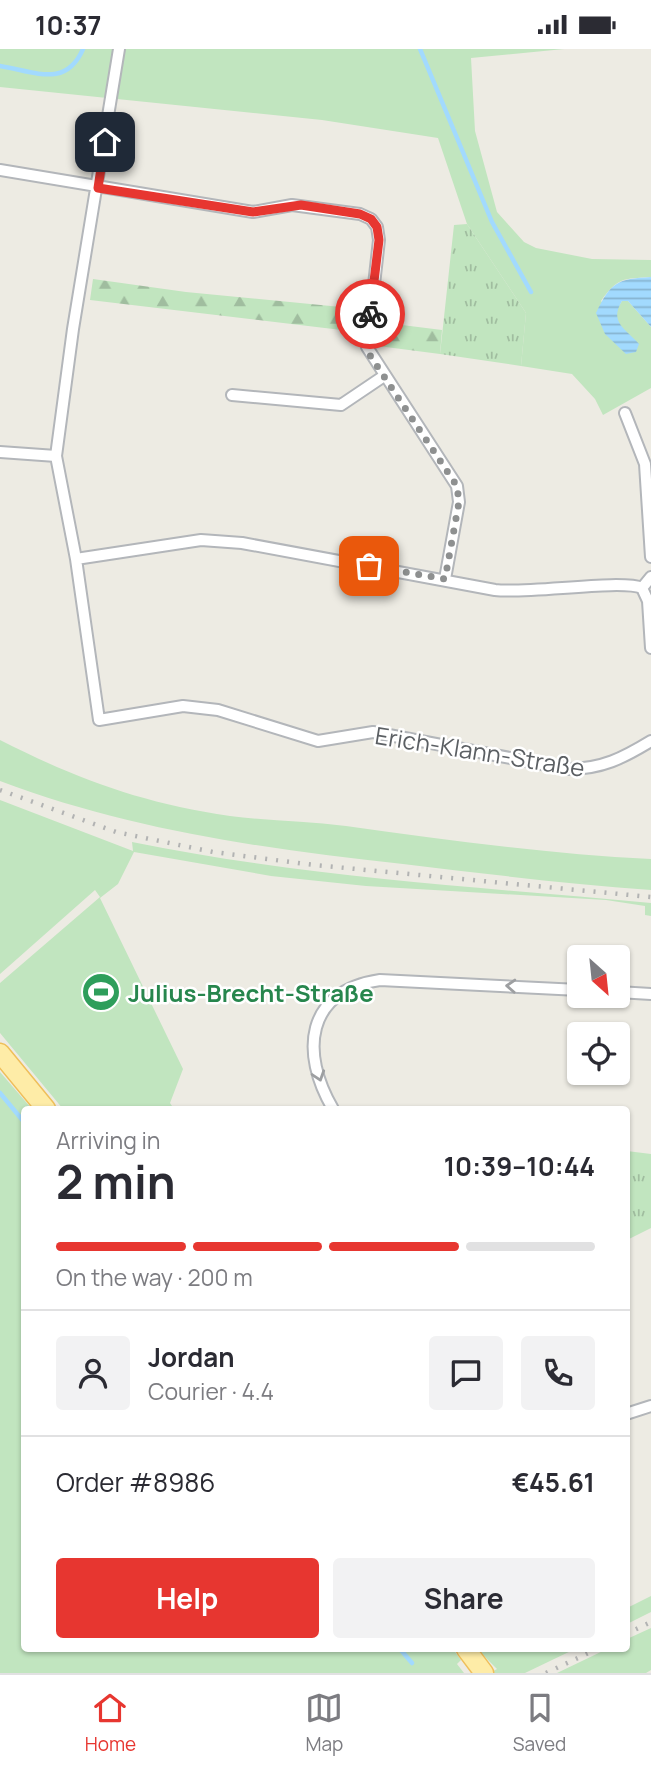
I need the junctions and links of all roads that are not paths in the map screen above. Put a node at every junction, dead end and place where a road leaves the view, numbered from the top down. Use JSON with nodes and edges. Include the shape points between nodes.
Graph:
{"nodes":[{"id":1,"x":118,"y":49,"type":"edge"},
{"id":2,"x":0,"y":170,"type":"edge"},
{"id":3,"x":98,"y":188,"type":"junction"},
{"id":4,"x":384,"y":376,"type":"junction"},
{"id":5,"x":232,"y":395,"type":"dead end"},
{"id":6,"x":625,"y":414,"type":"dead end"},
{"id":7,"x":0,"y":452,"type":"edge"},
{"id":8,"x":56,"y":456,"type":"junction"},
{"id":9,"x":651,"y":557,"type":"edge"},
{"id":10,"x":76,"y":559,"type":"junction"},
{"id":11,"x":651,"y":577,"type":"edge"},
{"id":12,"x":445,"y":579,"type":"junction"},
{"id":13,"x":642,"y":588,"type":"junction"},
{"id":14,"x":651,"y":648,"type":"edge"},
{"id":15,"x":651,"y":741,"type":"edge"},
{"id":16,"x":567,"y":989,"type":"edge"},
{"id":17,"x":630,"y":993,"type":"edge"},
{"id":18,"x":651,"y":994,"type":"edge"},
{"id":19,"x":0,"y":1053,"type":"edge"},
{"id":20,"x":44,"y":1106,"type":"edge"},
{"id":21,"x":332,"y":1106,"type":"edge"},
{"id":22,"x":651,"y":1406,"type":"edge"},
{"id":23,"x":630,"y":1413,"type":"edge"},
{"id":24,"x":468,"y":1652,"type":"edge"},
{"id":25,"x":484,"y":1673,"type":"edge"}],
"edges":[{"from":1,"to":3,"type":"street"},
{"from":2,"to":3,"type":"street"},
{"from":3,"to":4,"type":"street","via":[[253,212],[301,205],[371,219],[379,240],[367,347]]},
{"from":3,"to":8,"type":"street"},
{"from":4,"to":5,"type":"street","via":[[341,405]]},
{"from":4,"to":12,"type":"street","via":[[457,486],[459,502]]},
{"from":6,"to":9,"type":"street","via":[[645,464]]},
{"from":7,"to":8,"type":"street"},
{"from":8,"to":10,"type":"street"},
{"from":10,"to":12,"type":"street","via":[[201,540],[242,543]]},
{"from":10,"to":15,"type":"street","name":"Erich-Klann-Straße","via":[[99,720],[183,706],[318,741],[373,732],[568,769],[594,769]]},
{"from":11,"to":13,"type":"street"},
{"from":12,"to":13,"type":"street","via":[[513,592],[625,585]]},
{"from":13,"to":14,"type":"street","via":[[648,601]]},
{"from":16,"to":21,"type":"street","one_way":true,"via":[[380,980],[357,983],[337,995],[319,1017],[313,1039],[315,1072]]},
{"from":17,"to":18,"type":"street"},
{"from":19,"to":20,"type":"main road"},
{"from":22,"to":23,"type":"street"},
{"from":24,"to":25,"type":"main road"}]}
